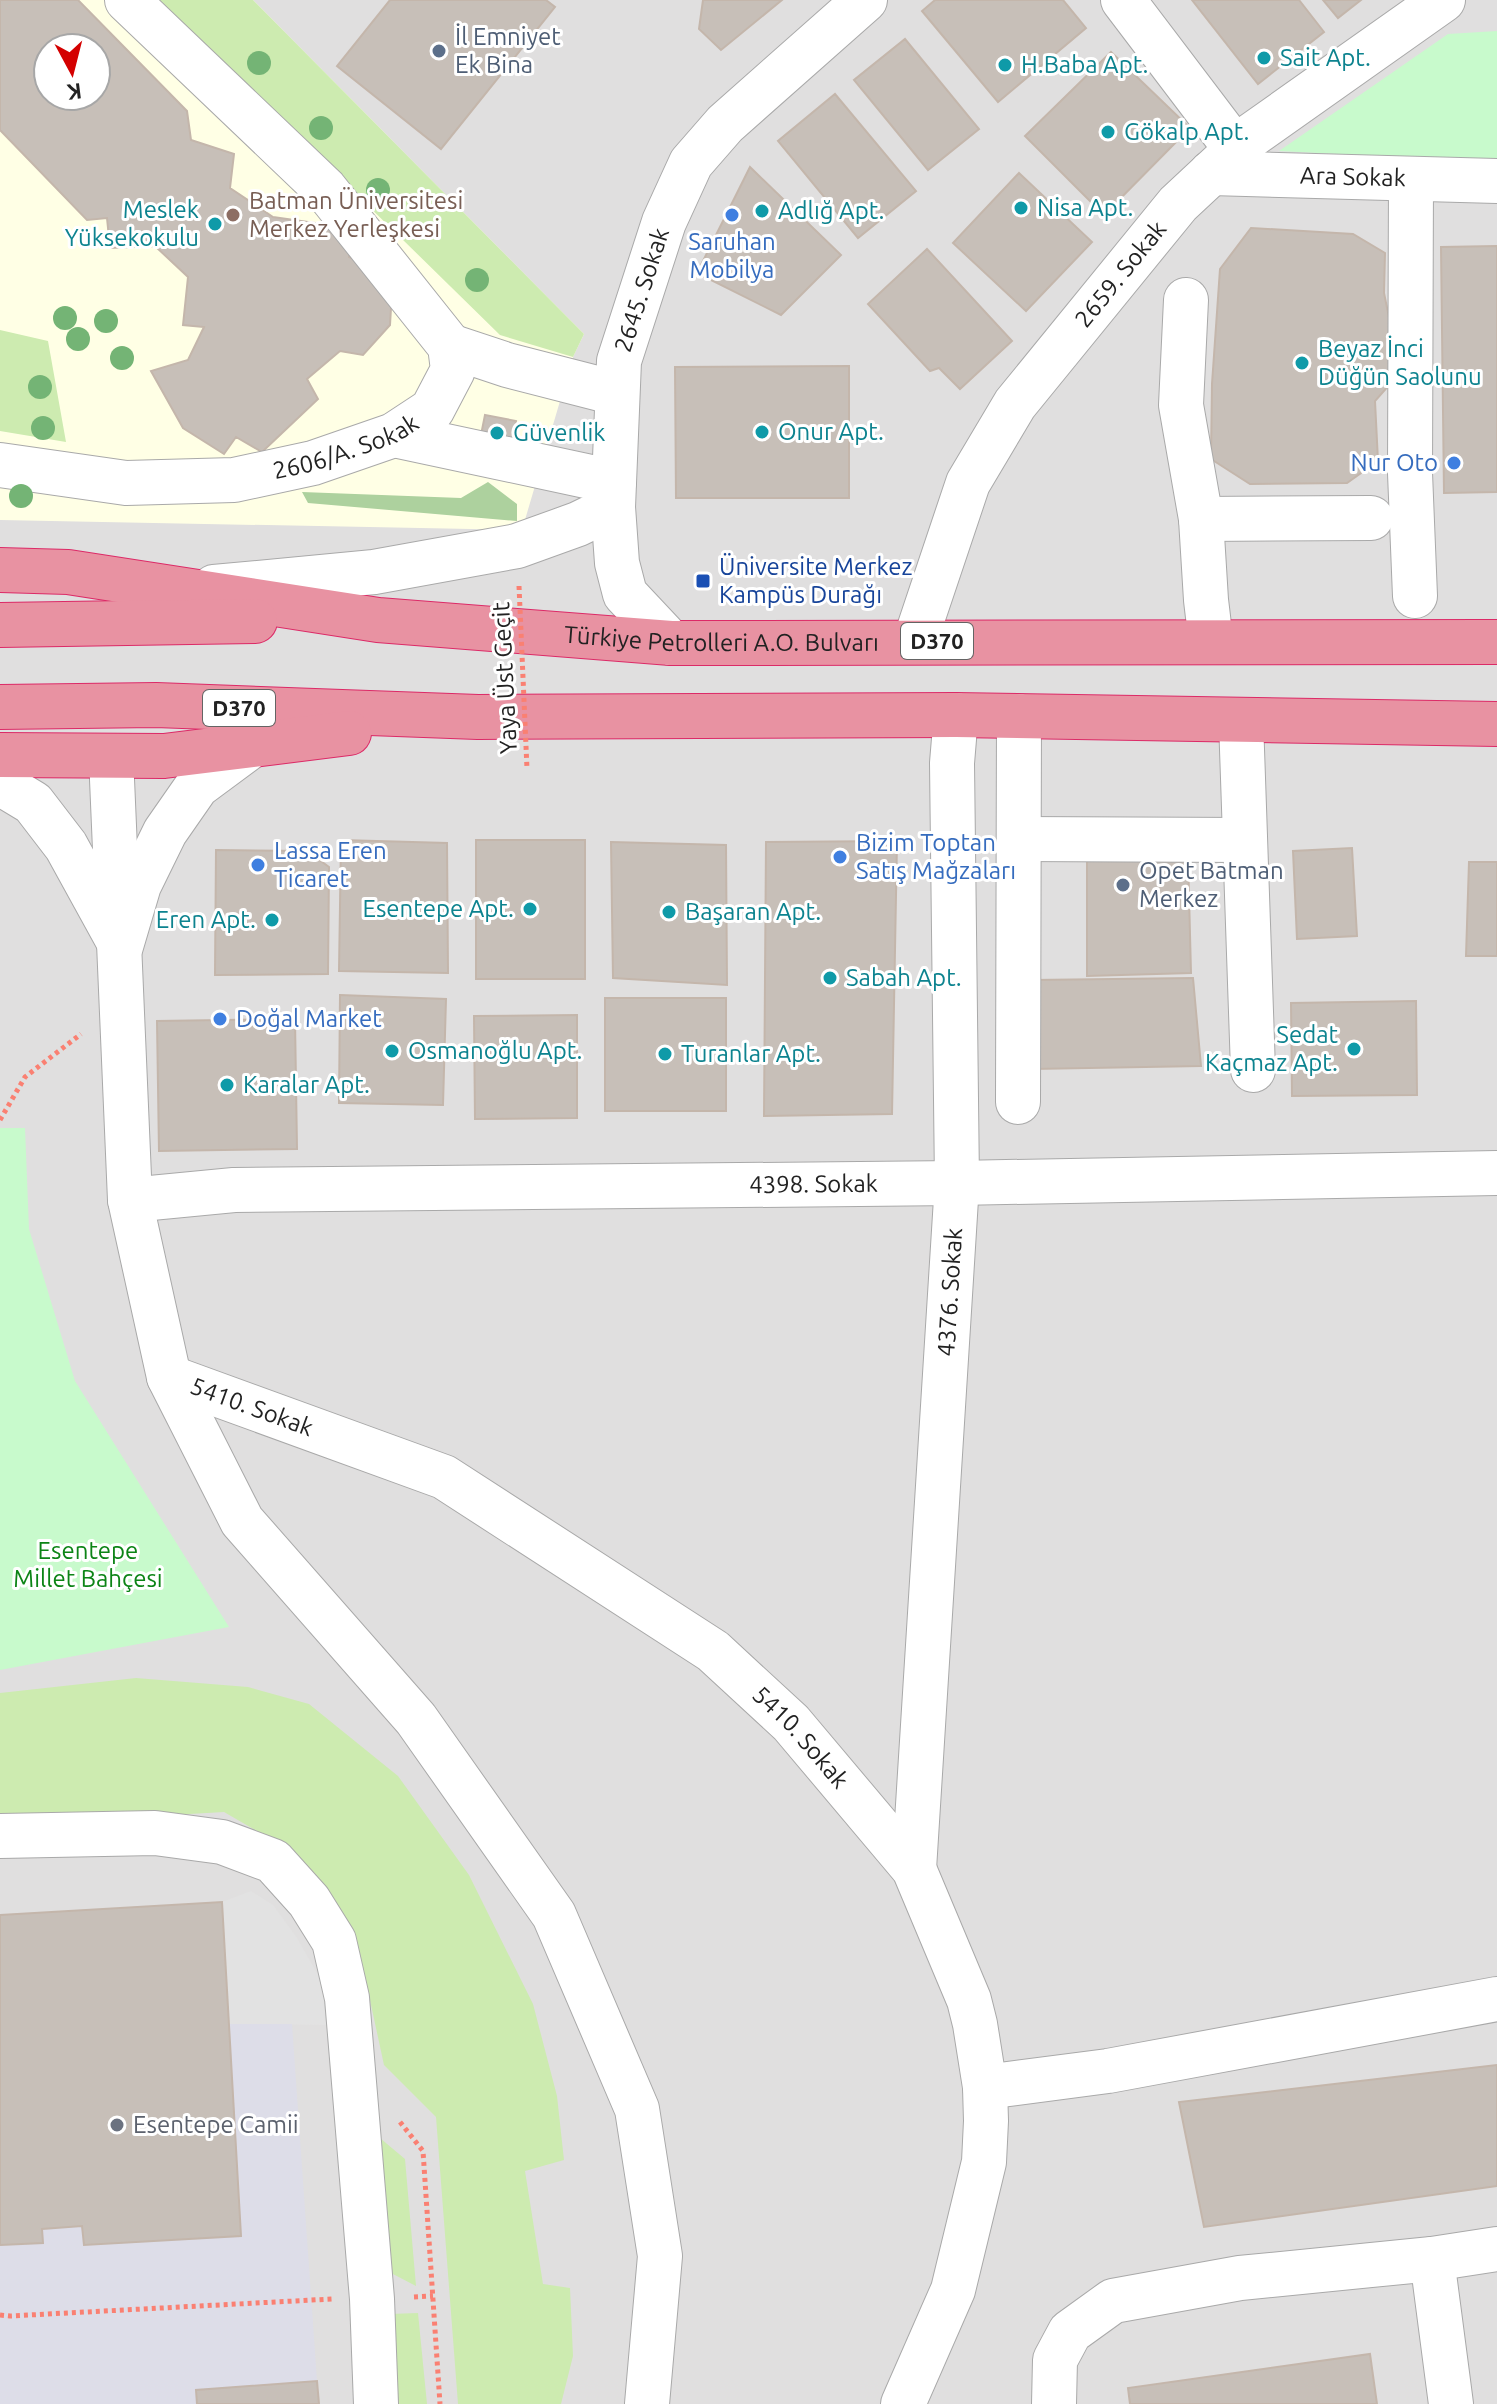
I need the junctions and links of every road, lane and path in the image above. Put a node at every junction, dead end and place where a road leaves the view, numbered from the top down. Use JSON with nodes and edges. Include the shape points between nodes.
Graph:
{"nodes":[{"id":1,"x":127,"y":0,"type":"edge"},
{"id":2,"x":865,"y":0,"type":"edge"},
{"id":3,"x":1123,"y":0,"type":"edge"},
{"id":4,"x":1443,"y":0,"type":"edge"},
{"id":5,"x":1223,"y":161,"type":"junction"},
{"id":6,"x":1411,"y":179,"type":"junction"},
{"id":7,"x":1497,"y":181,"type":"edge"},
{"id":8,"x":1186,"y":300,"type":"dead end"},
{"id":9,"x":450,"y":346,"type":"junction"},
{"id":10,"x":616,"y":393,"type":"junction"},
{"id":11,"x":394,"y":435,"type":"junction"},
{"id":12,"x":0,"y":465,"type":"edge"},
{"id":13,"x":613,"y":495,"type":"junction"},
{"id":14,"x":1371,"y":518,"type":"dead end"},
{"id":15,"x":1201,"y":519,"type":"junction"},
{"id":16,"x":0,"y":570,"type":"edge"},
{"id":17,"x":519,"y":586,"type":"dead end"},
{"id":18,"x":186,"y":590,"type":"junction"},
{"id":19,"x":1415,"y":596,"type":"dead end"},
{"id":20,"x":378,"y":620,"type":"junction"},
{"id":21,"x":0,"y":625,"type":"edge"},
{"id":22,"x":915,"y":641,"type":"junction"},
{"id":23,"x":1211,"y":642,"type":"junction"},
{"id":24,"x":1497,"y":642,"type":"edge"},
{"id":25,"x":671,"y":643,"type":"junction"},
{"id":26,"x":0,"y":707,"type":"edge"},
{"id":27,"x":956,"y":715,"type":"junction"},
{"id":28,"x":1019,"y":716,"type":"junction"},
{"id":29,"x":478,"y":717,"type":"junction"},
{"id":30,"x":1241,"y":720,"type":"junction"},
{"id":31,"x":1497,"y":724,"type":"edge"},
{"id":32,"x":251,"y":746,"type":"junction"},
{"id":33,"x":0,"y":755,"type":"edge"},
{"id":34,"x":111,"y":756,"type":"junction"},
{"id":35,"x":527,"y":769,"type":"dead end"},
{"id":36,"x":0,"y":783,"type":"edge"},
{"id":37,"x":1019,"y":839,"type":"junction"},
{"id":38,"x":1245,"y":840,"type":"junction"},
{"id":39,"x":121,"y":946,"type":"junction"},
{"id":40,"x":123,"y":1001,"type":"junction"},
{"id":41,"x":1253,"y":1070,"type":"dead end"},
{"id":42,"x":1018,"y":1102,"type":"dead end"},
{"id":43,"x":0,"y":1120,"type":"edge"},
{"id":44,"x":1497,"y":1173,"type":"edge"},
{"id":45,"x":957,"y":1183,"type":"junction"},
{"id":46,"x":130,"y":1200,"type":"junction"},
{"id":47,"x":169,"y":1377,"type":"junction"},
{"id":48,"x":0,"y":1836,"type":"edge"},
{"id":49,"x":914,"y":1869,"type":"junction"},
{"id":50,"x":1497,"y":1999,"type":"edge"},
{"id":51,"x":356,"y":2087,"type":"junction"},
{"id":52,"x":985,"y":2087,"type":"junction"},
{"id":53,"x":1497,"y":2249,"type":"edge"},
{"id":54,"x":1432,"y":2259,"type":"junction"},
{"id":55,"x":433,"y":2296,"type":"junction"},
{"id":56,"x":372,"y":2299,"type":"junction"},
{"id":57,"x":0,"y":2315,"type":"edge"},
{"id":58,"x":376,"y":2404,"type":"edge"},
{"id":59,"x":440,"y":2404,"type":"edge"},
{"id":60,"x":647,"y":2404,"type":"edge"},
{"id":61,"x":903,"y":2404,"type":"edge"},
{"id":62,"x":1054,"y":2404,"type":"edge"},
{"id":63,"x":1451,"y":2404,"type":"edge"}],
"edges":[{"from":1,"to":9,"type":"street","via":[[325,189]]},
{"from":2,"to":10,"type":"street","name":"2645. Sokak","via":[[725,124],[691,163],[664,222],[623,347]]},
{"from":3,"to":5,"type":"street"},
{"from":4,"to":5,"type":"street","name":"2659. Sokak"},
{"from":5,"to":6,"type":"street","name":"Ara Sokak"},
{"from":5,"to":22,"type":"street","name":"2659. Sokak","via":[[1178,204],[1015,404],[968,483]]},
{"from":6,"to":7,"type":"street","name":"Ara Sokak"},
{"from":6,"to":19,"type":"street"},
{"from":8,"to":15,"type":"street","via":[[1181,405]]},
{"from":9,"to":10,"type":"street"},
{"from":9,"to":11,"type":"street","name":"2606/A. Sokak","via":[[453,370],[432,410]]},
{"from":10,"to":13,"type":"street","name":"2645. Sokak"},
{"from":11,"to":12,"type":"street","name":"2606/A. Sokak","via":[[313,463],[234,480],[126,483]]},
{"from":11,"to":13,"type":"street"},
{"from":13,"to":18,"type":"street","via":[[578,524],[517,546],[374,572]]},
{"from":13,"to":25,"type":"street","name":"2645. Sokak","via":[[617,563],[625,594]]},
{"from":14,"to":15,"type":"street"},
{"from":15,"to":23,"type":"street"},
{"from":16,"to":18,"type":"highway","name":"Türkiye Petrolleri A.O. Bulvarı","via":[[68,572]]},
{"from":17,"to":35,"type":"path","name":"Yaya Üst Geçit","bridge":true},
{"from":18,"to":20,"type":"highway","name":"Türkiye Petrolleri A.O. Bulvarı"},
{"from":20,"to":21,"type":"highway","name":"Türkiye Petrolleri A.O. Bulvarı","number":"D370"},
{"from":20,"to":25,"type":"highway","name":"Türkiye Petrolleri A.O. Bulvarı","number":"D370"},
{"from":22,"to":23,"type":"highway","name":"Türkiye Petrolleri A.O. Bulvarı","number":"D370"},
{"from":22,"to":25,"type":"highway","name":"Türkiye Petrolleri A.O. Bulvarı","number":"D370"},
{"from":23,"to":24,"type":"highway","name":"Türkiye Petrolleri A.O. Bulvarı","number":"D370"},
{"from":26,"to":29,"type":"highway","number":"D370","via":[[156,705]]},
{"from":27,"to":28,"type":"highway","number":"D370"},
{"from":27,"to":29,"type":"highway","number":"D370"},
{"from":27,"to":45,"type":"street","name":"4376. Sokak","via":[[952,763]]},
{"from":28,"to":30,"type":"highway","number":"D370"},
{"from":28,"to":37,"type":"street"},
{"from":29,"to":32,"type":"highway"},
{"from":30,"to":31,"type":"highway","number":"D370"},
{"from":30,"to":38,"type":"street"},
{"from":32,"to":34,"type":"highway"},
{"from":32,"to":39,"type":"street","via":[[197,786],[165,832],[139,885]]},
{"from":33,"to":34,"type":"highway"},
{"from":34,"to":39,"type":"street"},
{"from":36,"to":39,"type":"street","via":[[33,803],[66,846]]},
{"from":37,"to":38,"type":"street"},
{"from":37,"to":42,"type":"street"},
{"from":38,"to":41,"type":"street"},
{"from":39,"to":40,"type":"street"},
{"from":40,"to":43,"type":"path","via":[[25,1077]]},
{"from":40,"to":46,"type":"street"},
{"from":44,"to":45,"type":"street","name":"4398. Sokak"},
{"from":45,"to":46,"type":"street","name":"4398. Sokak","via":[[234,1190]]},
{"from":45,"to":49,"type":"street","name":"4376. Sokak"},
{"from":46,"to":47,"type":"street"},
{"from":47,"to":49,"type":"street","name":"5410. Sokak","via":[[444,1477],[713,1651],[791,1723]]},
{"from":47,"to":60,"type":"street","via":[[242,1521],[416,1719],[554,1915],[637,2109],[660,2256]]},
{"from":48,"to":51,"type":"street","via":[[155,1833],[222,1842],[273,1861],[309,1901],[334,1941],[347,1998]]},
{"from":49,"to":52,"type":"street","name":"5410. Sokak","via":[[969,2000]]},
{"from":50,"to":52,"type":"street","via":[[1108,2071]]},
{"from":51,"to":55,"type":"path","via":[[405,2126],[423,2151]]},
{"from":51,"to":56,"type":"street"},
{"from":52,"to":61,"type":"street","name":"5410. Sokak","via":[[984,2162],[953,2290]]},
{"from":53,"to":54,"type":"street"},
{"from":54,"to":62,"type":"street","via":[[1240,2278],[1113,2301],[1070,2332],[1055,2360]]},
{"from":54,"to":63,"type":"street"},
{"from":55,"to":56,"type":"path"},
{"from":55,"to":59,"type":"path"},
{"from":56,"to":57,"type":"path"},
{"from":56,"to":58,"type":"street"}]}
